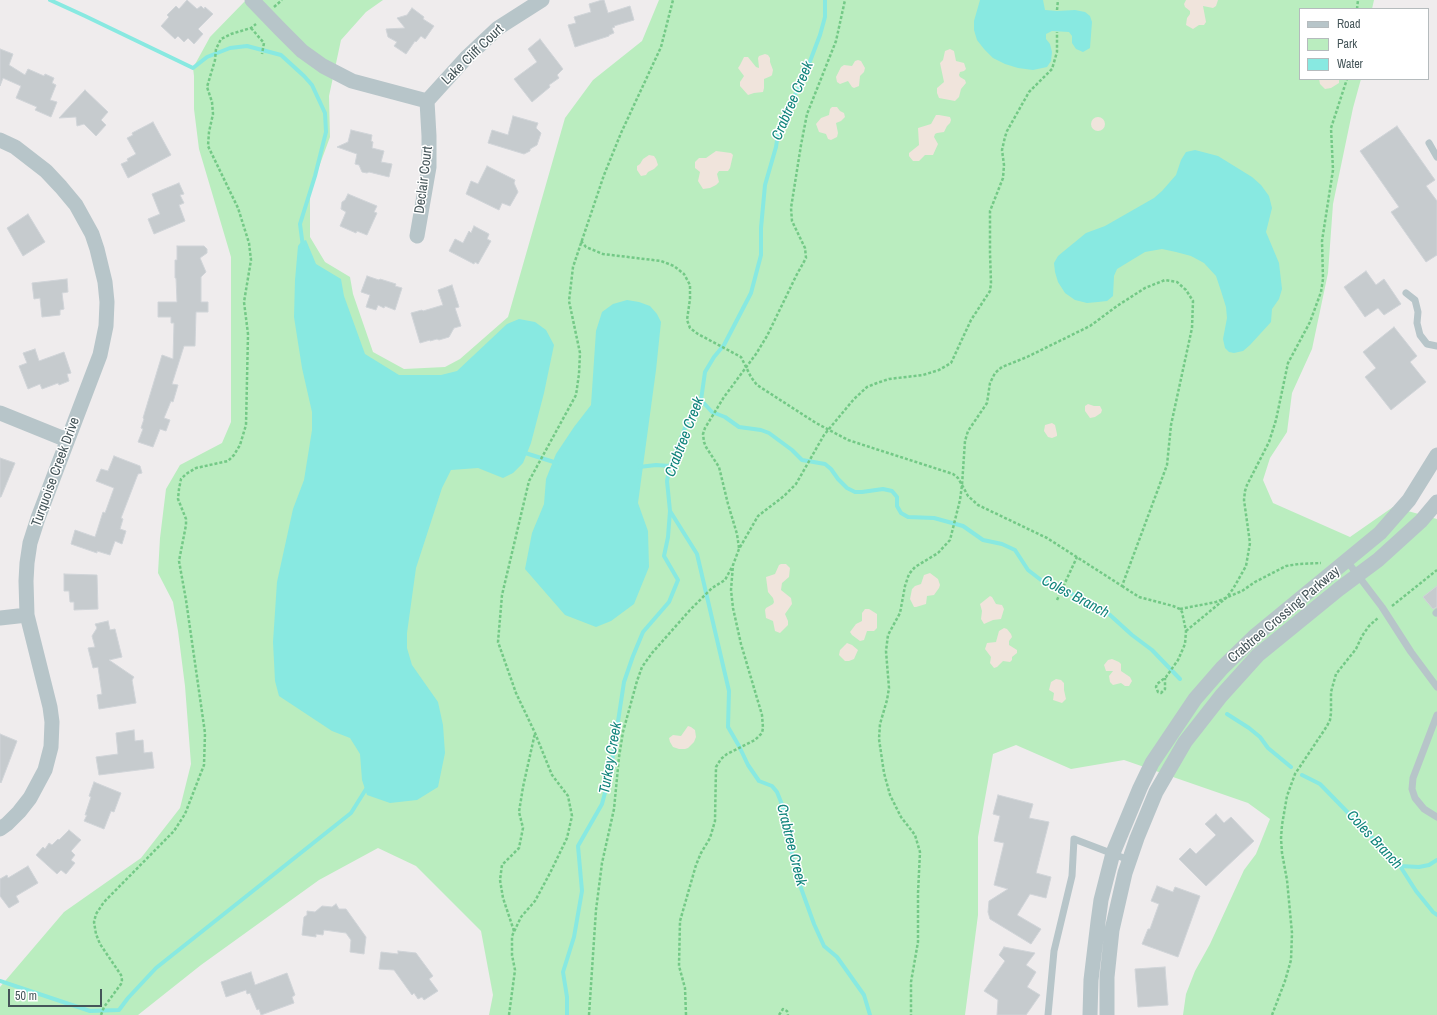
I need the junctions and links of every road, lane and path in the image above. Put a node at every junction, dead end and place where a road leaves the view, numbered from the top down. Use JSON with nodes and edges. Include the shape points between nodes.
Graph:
{"nodes":[{"id":1,"x":252,"y":0,"type":"edge"},
{"id":2,"x":282,"y":0,"type":"edge"},
{"id":3,"x":542,"y":0,"type":"edge"},
{"id":4,"x":673,"y":0,"type":"edge"},
{"id":5,"x":845,"y":0,"type":"edge"},
{"id":6,"x":1058,"y":0,"type":"edge"},
{"id":7,"x":1057,"y":10,"type":"dead end"},
{"id":8,"x":266,"y":15,"type":"junction"},
{"id":9,"x":251,"y":28,"type":"junction"},
{"id":10,"x":1057,"y":32,"type":"dead end"},
{"id":11,"x":262,"y":54,"type":"dead end"},
{"id":12,"x":1346,"y":80,"type":"edge"},
{"id":13,"x":427,"y":101,"type":"junction"},
{"id":14,"x":0,"y":140,"type":"edge"},
{"id":15,"x":1429,"y":143,"type":"dead end"},
{"id":16,"x":1437,"y":157,"type":"edge"},
{"id":17,"x":417,"y":236,"type":"dead end"},
{"id":18,"x":581,"y":241,"type":"junction"},
{"id":19,"x":1406,"y":293,"type":"dead end"},
{"id":20,"x":1437,"y":346,"type":"edge"},
{"id":21,"x":746,"y":367,"type":"junction"},
{"id":22,"x":0,"y":413,"type":"edge"},
{"id":23,"x":829,"y":430,"type":"junction"},
{"id":24,"x":67,"y":440,"type":"junction"},
{"id":25,"x":1437,"y":456,"type":"edge"},
{"id":26,"x":962,"y":485,"type":"junction"},
{"id":27,"x":1437,"y":502,"type":"edge"},
{"id":28,"x":739,"y":549,"type":"junction"},
{"id":29,"x":1077,"y":557,"type":"junction"},
{"id":30,"x":1347,"y":561,"type":"junction"},
{"id":31,"x":1328,"y":564,"type":"dead end"},
{"id":32,"x":733,"y":565,"type":"junction"},
{"id":33,"x":1437,"y":570,"type":"edge"},
{"id":34,"x":1357,"y":575,"type":"junction"},
{"id":35,"x":1122,"y":586,"type":"junction"},
{"id":36,"x":1226,"y":598,"type":"junction"},
{"id":37,"x":1057,"y":600,"type":"dead end"},
{"id":38,"x":1180,"y":608,"type":"junction"},
{"id":39,"x":1385,"y":612,"type":"junction"},
{"id":40,"x":27,"y":615,"type":"junction"},
{"id":41,"x":0,"y":618,"type":"edge"},
{"id":42,"x":1186,"y":631,"type":"junction"},
{"id":43,"x":1165,"y":678,"type":"junction"},
{"id":44,"x":1437,"y":687,"type":"edge"},
{"id":45,"x":1437,"y":715,"type":"edge"},
{"id":46,"x":535,"y":733,"type":"junction"},
{"id":47,"x":1437,"y":817,"type":"edge"},
{"id":48,"x":0,"y":829,"type":"edge"},
{"id":49,"x":1113,"y":853,"type":"junction"},
{"id":50,"x":1129,"y":860,"type":"junction"},
{"id":51,"x":514,"y":932,"type":"junction"},
{"id":52,"x":101,"y":1015,"type":"edge"},
{"id":53,"x":509,"y":1015,"type":"edge"},
{"id":54,"x":589,"y":1015,"type":"edge"},
{"id":55,"x":686,"y":1015,"type":"edge"},
{"id":56,"x":779,"y":1015,"type":"edge"},
{"id":57,"x":788,"y":1015,"type":"edge"},
{"id":58,"x":911,"y":1015,"type":"edge"},
{"id":59,"x":1048,"y":1015,"type":"edge"},
{"id":60,"x":1090,"y":1015,"type":"edge"},
{"id":61,"x":1107,"y":1015,"type":"edge"},
{"id":62,"x":1272,"y":1015,"type":"edge"}],
"edges":[{"from":1,"to":8,"type":"street"},
{"from":2,"to":8,"type":"path"},
{"from":3,"to":13,"type":"street","name":"Lake Cliff Court","via":[[498,28],[466,58]]},
{"from":4,"to":18,"type":"path","via":[[661,47],[618,140]]},
{"from":5,"to":21,"type":"path","via":[[836,42],[807,114],[791,208],[792,221],[806,258],[767,336]]},
{"from":6,"to":7,"type":"path"},
{"from":8,"to":9,"type":"path"},
{"from":8,"to":13,"type":"street","via":[[302,51],[323,66],[352,81]]},
{"from":9,"to":11,"type":"path","via":[[264,43]]},
{"from":9,"to":52,"type":"path","via":[[221,39],[207,87],[213,114],[208,146],[238,208],[249,243],[251,260],[244,302],[248,334],[246,425],[234,455],[228,461],[196,468],[186,474],[181,479],[178,499],[186,519],[179,561],[204,733],[204,765],[185,814],[174,831],[104,902],[96,914],[96,934],[122,980]]},
{"from":10,"to":23,"type":"path","via":[[1057,52],[1052,69],[1026,96],[1004,137],[1003,178],[990,210],[990,291],[971,320],[954,358],[946,367],[939,370],[923,375],[889,379],[867,387]]},
{"from":12,"to":36,"type":"path","via":[[1331,128],[1332,170],[1322,241],[1321,292],[1310,322],[1288,363],[1269,442],[1245,491],[1250,543],[1248,556],[1241,576]]},
{"from":13,"to":17,"type":"street","name":"Declair Court","via":[[429,167]]},
{"from":14,"to":24,"type":"street","name":"Turquoise Creek Drive","via":[[30,158],[62,187],[92,234],[102,266],[107,302],[104,341]]},
{"from":15,"to":16,"type":"lane"},
{"from":18,"to":21,"type":"path","via":[[586,247],[603,254],[661,261],[674,266],[684,274],[690,285],[687,320],[690,328],[741,357]]},
{"from":18,"to":46,"type":"path","via":[[573,267],[569,301],[580,353],[576,395],[529,481],[502,595],[498,642],[516,693]]},
{"from":19,"to":20,"type":"lane","via":[[1415,300],[1420,334],[1427,344]]},
{"from":21,"to":23,"type":"path","via":[[757,385]]},
{"from":21,"to":28,"type":"path","via":[[724,397],[703,434],[704,442],[719,467]]},
{"from":22,"to":24,"type":"street"},
{"from":23,"to":26,"type":"path","via":[[848,440],[953,474]]},
{"from":23,"to":28,"type":"path","via":[[815,449],[796,484],[758,516]]},
{"from":24,"to":40,"type":"street","name":"Turquoise Creek Drive","via":[[30,543],[26,581]]},
{"from":25,"to":30,"type":"street","name":"Crabtree Crossing Parkway","via":[[1392,520]]},
{"from":26,"to":29,"type":"path","via":[[968,496],[978,505],[1047,538]]},
{"from":26,"to":35,"type":"path","via":[[965,441],[968,431],[987,403],[990,383],[995,373],[1002,367],[1090,326],[1145,288],[1165,280],[1177,282],[1193,301],[1193,316],[1171,425],[1169,456],[1165,473]]},
{"from":26,"to":58,"type":"path","via":[[950,540],[938,553],[915,567],[909,574],[904,586],[900,613],[888,635],[886,651],[889,688],[879,739],[884,773],[895,806],[915,835],[920,852],[918,942],[911,982]]},
{"from":27,"to":34,"type":"street","name":"Crabtree Crossing Parkway","via":[[1421,521]]},
{"from":28,"to":32,"type":"path"},
{"from":29,"to":35,"type":"path"},
{"from":29,"to":37,"type":"path"},
{"from":30,"to":34,"type":"lane"},
{"from":30,"to":49,"type":"street","name":"Crabtree Crossing Parkway","via":[[1237,652],[1195,699],[1152,763]]},
{"from":31,"to":36,"type":"path","via":[[1286,566]]},
{"from":32,"to":54,"type":"path","via":[[725,580],[712,588],[652,653],[642,667],[630,704],[622,738],[614,809],[602,864]]},
{"from":32,"to":55,"type":"path","via":[[733,608],[763,722],[762,733],[755,740],[727,754],[716,767],[715,821],[710,838],[696,865],[680,921],[679,966],[685,988]]},
{"from":33,"to":39,"type":"path"},
{"from":34,"to":39,"type":"lane"},
{"from":34,"to":50,"type":"street","name":"Crabtree Crossing Parkway","via":[[1258,656],[1221,696],[1185,742],[1156,792]]},
{"from":35,"to":38,"type":"path","via":[[1139,597]]},
{"from":36,"to":38,"type":"path"},
{"from":36,"to":42,"type":"path"},
{"from":38,"to":42,"type":"path"},
{"from":39,"to":44,"type":"lane"},
{"from":39,"to":62,"type":"path","via":[[1369,626],[1356,649],[1336,674],[1330,720],[1296,774],[1287,796],[1281,838],[1292,933],[1291,960]]},
{"from":40,"to":41,"type":"street"},
{"from":40,"to":48,"type":"street","name":"Turquoise Creek Drive","via":[[50,707],[51,747],[45,770],[30,798]]},
{"from":42,"to":43,"type":"path","via":[[1185,644],[1178,660]]},
{"from":43,"to":43,"type":"path","via":[[1157,684],[1158,692],[1161,693],[1165,689]]},
{"from":45,"to":47,"type":"lane","via":[[1413,778],[1412,789],[1415,798],[1424,809]]},
{"from":46,"to":51,"type":"path","via":[[519,812],[523,828],[518,848],[502,864],[500,880]]},
{"from":46,"to":51,"type":"path","via":[[552,775],[568,796],[572,816],[567,838],[550,873]]},
{"from":49,"to":50,"type":"lane"},
{"from":49,"to":59,"type":"lane","via":[[1074,839],[1072,876],[1054,951]]},
{"from":49,"to":60,"type":"street","name":"Crabtree Crossing Parkway","via":[[1098,922],[1091,980]]},
{"from":50,"to":61,"type":"street","name":"Crabtree Crossing Parkway","via":[[1112,930],[1107,977]]},
{"from":51,"to":53,"type":"path","via":[[512,955],[515,970]]},
{"from":56,"to":57,"type":"path","via":[[783,1009]]}]}
